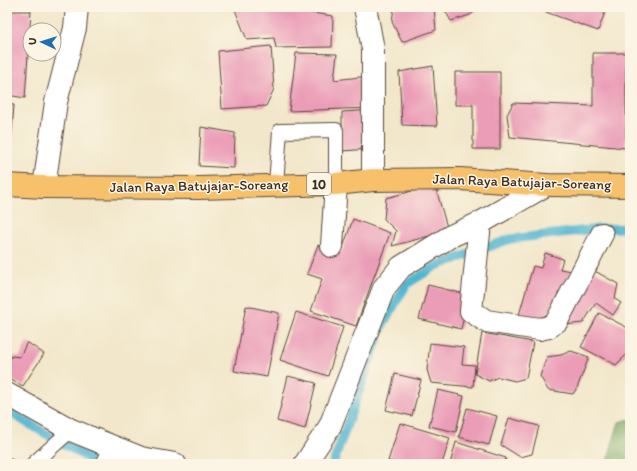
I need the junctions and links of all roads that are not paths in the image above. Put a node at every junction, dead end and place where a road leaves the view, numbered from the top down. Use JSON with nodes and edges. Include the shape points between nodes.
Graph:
{"nodes":[{"id":1,"x":77,"y":7,"type":"edge"},
{"id":2,"x":365,"y":7,"type":"edge"},
{"id":3,"x":373,"y":180,"type":"junction"},
{"id":4,"x":276,"y":184,"type":"junction"},
{"id":5,"x":336,"y":184,"type":"junction"},
{"id":6,"x":7,"y":185,"type":"edge"},
{"id":7,"x":546,"y":185,"type":"junction"},
{"id":8,"x":630,"y":186,"type":"edge"},
{"id":9,"x":44,"y":187,"type":"junction"},
{"id":10,"x":480,"y":230,"type":"junction"},
{"id":11,"x":602,"y":234,"type":"dead end"},
{"id":12,"x":332,"y":246,"type":"dead end"},
{"id":13,"x":7,"y":394,"type":"edge"},
{"id":14,"x":67,"y":434,"type":"junction"},
{"id":15,"x":107,"y":455,"type":"edge"},
{"id":16,"x":141,"y":461,"type":"edge"},
{"id":17,"x":33,"y":464,"type":"edge"},
{"id":18,"x":175,"y":464,"type":"edge"},
{"id":19,"x":305,"y":464,"type":"edge"}],
"edges":[{"from":1,"to":9,"type":"street","via":[[75,28],[56,102]]},
{"from":2,"to":3,"type":"street","via":[[373,49]]},
{"from":3,"to":5,"type":"highway","name":"Jalan Raya Batujajar-Soreang","number":"10"},
{"from":3,"to":7,"type":"highway","name":"Jalan Raya Batujajar-Soreang","number":"10","via":[[460,179]]},
{"from":4,"to":5,"type":"highway","name":"Jalan Raya Batujajar-Soreang","number":"10"},
{"from":4,"to":5,"type":"lane","via":[[280,131],[336,130]]},
{"from":4,"to":9,"type":"highway","name":"Jalan Raya Batujajar-Soreang","number":"10","via":[[198,188]]},
{"from":5,"to":12,"type":"street"},
{"from":6,"to":9,"type":"highway","name":"Jalan Raya Batujajar-Soreang","number":"10"},
{"from":7,"to":8,"type":"highway","name":"Jalan Raya Batujajar-Soreang","number":"10"},
{"from":7,"to":10,"type":"street"},
{"from":10,"to":11,"type":"street","via":[[471,311],[486,321],[540,329],[549,327],[557,321]]},
{"from":10,"to":19,"type":"street","via":[[450,236],[401,267],[384,288],[330,426]]},
{"from":13,"to":14,"type":"street"},
{"from":14,"to":15,"type":"street"},
{"from":14,"to":17,"type":"lane"},
{"from":15,"to":16,"type":"street"},
{"from":16,"to":18,"type":"street"}]}
